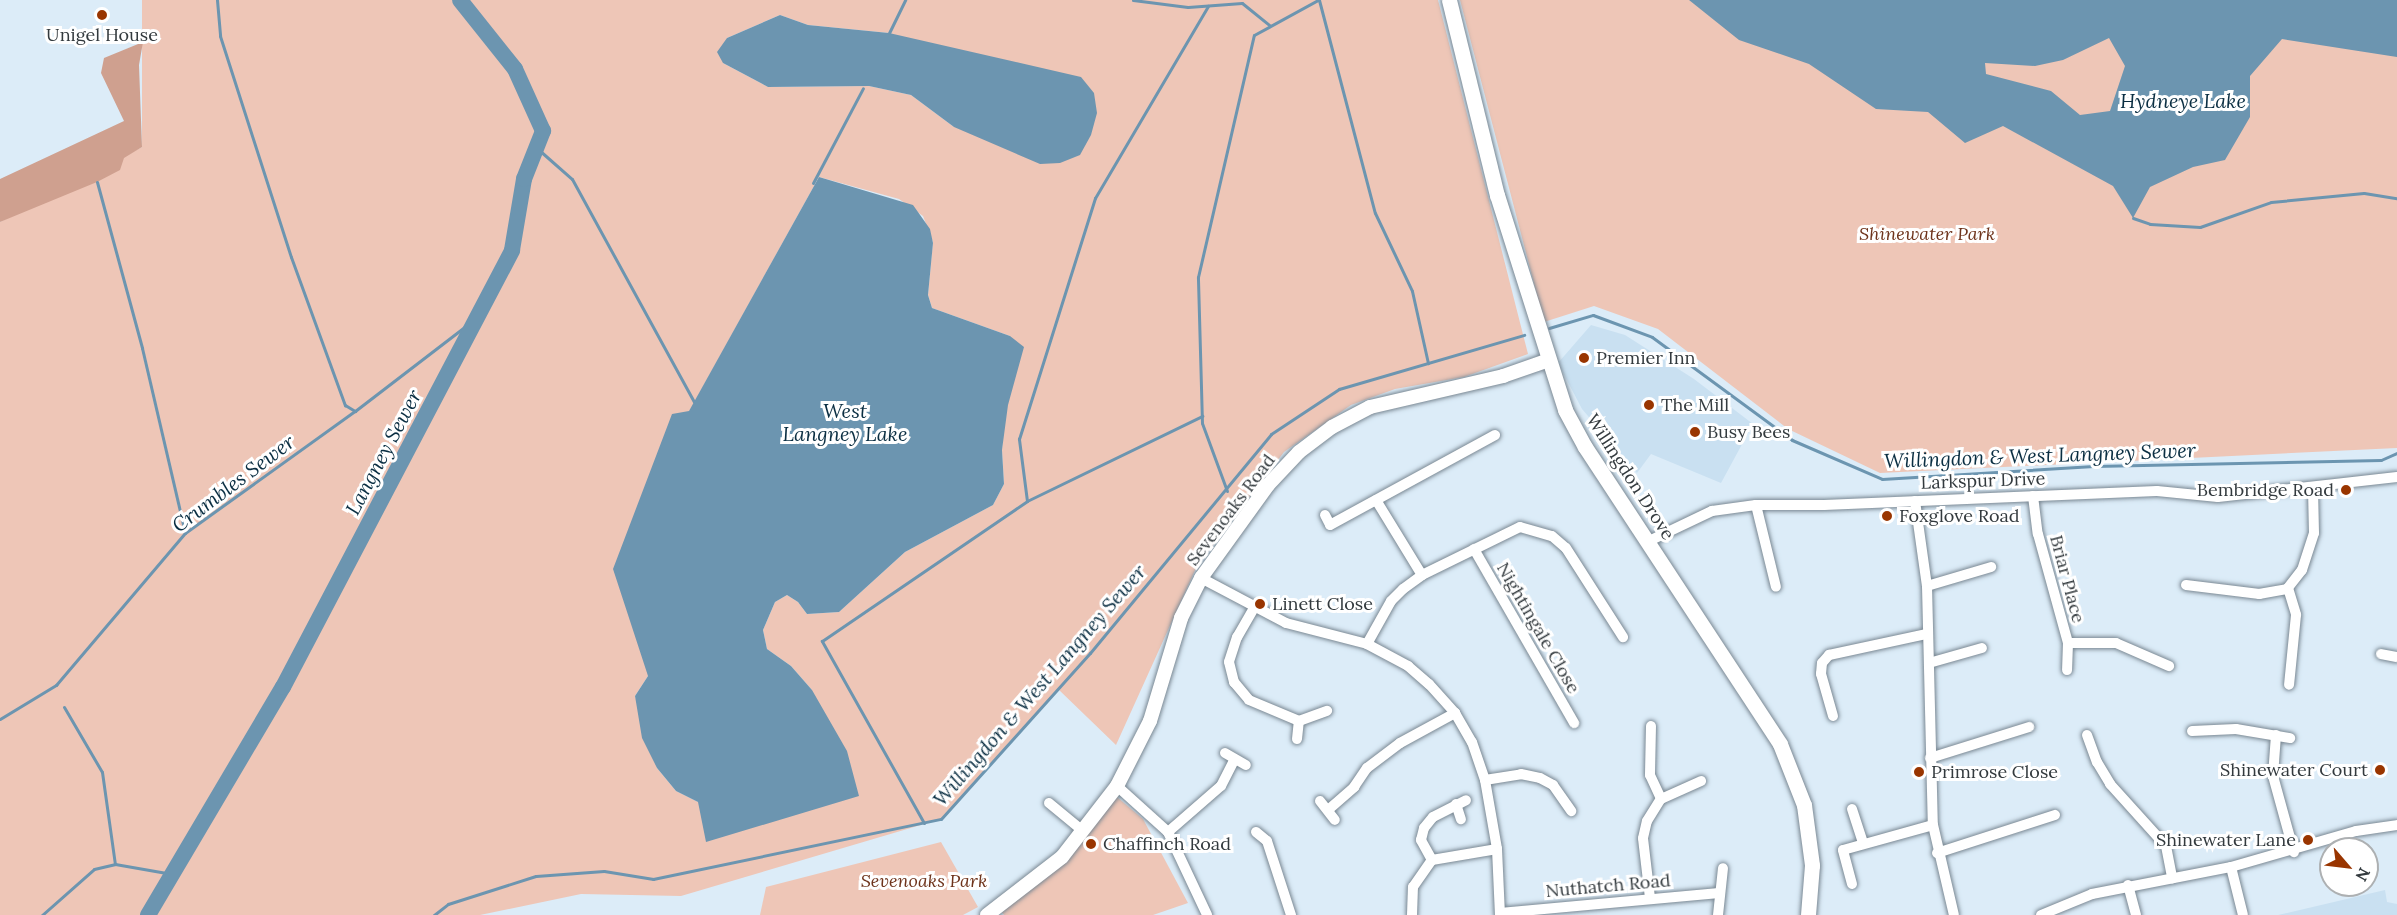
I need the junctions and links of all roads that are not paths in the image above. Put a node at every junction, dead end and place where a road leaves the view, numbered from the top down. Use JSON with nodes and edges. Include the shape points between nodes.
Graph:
{"nodes":[{"id":1,"x":1449,"y":0,"type":"edge"},
{"id":2,"x":1546,"y":361,"type":"junction"},
{"id":3,"x":1495,"y":435,"type":"dead end"},
{"id":4,"x":2397,"y":477,"type":"edge"},
{"id":5,"x":2313,"y":488,"type":"junction"},
{"id":6,"x":2033,"y":496,"type":"junction"},
{"id":7,"x":1376,"y":500,"type":"junction"},
{"id":8,"x":1915,"y":501,"type":"junction"},
{"id":9,"x":1756,"y":505,"type":"junction"},
{"id":10,"x":1325,"y":515,"type":"dead end"},
{"id":11,"x":1649,"y":541,"type":"junction"},
{"id":12,"x":1474,"y":549,"type":"junction"},
{"id":13,"x":1990,"y":567,"type":"dead end"},
{"id":14,"x":1422,"y":575,"type":"junction"},
{"id":15,"x":1201,"y":578,"type":"junction"},
{"id":16,"x":2186,"y":585,"type":"dead end"},
{"id":17,"x":1927,"y":586,"type":"junction"},
{"id":18,"x":1776,"y":587,"type":"dead end"},
{"id":19,"x":2288,"y":588,"type":"junction"},
{"id":20,"x":1254,"y":608,"type":"junction"},
{"id":21,"x":1926,"y":634,"type":"junction"},
{"id":22,"x":1623,"y":637,"type":"dead end"},
{"id":23,"x":2068,"y":643,"type":"junction"},
{"id":24,"x":1367,"y":644,"type":"junction"},
{"id":25,"x":1982,"y":648,"type":"dead end"},
{"id":26,"x":2381,"y":654,"type":"dead end"},
{"id":27,"x":2397,"y":657,"type":"edge"},
{"id":28,"x":1929,"y":663,"type":"junction"},
{"id":29,"x":2169,"y":666,"type":"dead end"},
{"id":30,"x":2067,"y":670,"type":"dead end"},
{"id":31,"x":2289,"y":685,"type":"dead end"},
{"id":32,"x":1327,"y":711,"type":"dead end"},
{"id":33,"x":1455,"y":713,"type":"junction"},
{"id":34,"x":1833,"y":716,"type":"dead end"},
{"id":35,"x":1299,"y":721,"type":"junction"},
{"id":36,"x":1574,"y":723,"type":"dead end"},
{"id":37,"x":1651,"y":726,"type":"dead end"},
{"id":38,"x":2029,"y":727,"type":"dead end"},
{"id":39,"x":2192,"y":731,"type":"dead end"},
{"id":40,"x":2087,"y":735,"type":"dead end"},
{"id":41,"x":2276,"y":735,"type":"junction"},
{"id":42,"x":2290,"y":738,"type":"dead end"},
{"id":43,"x":1297,"y":739,"type":"dead end"},
{"id":44,"x":1930,"y":758,"type":"junction"},
{"id":45,"x":1246,"y":765,"type":"dead end"},
{"id":46,"x":1485,"y":780,"type":"junction"},
{"id":47,"x":1701,"y":781,"type":"dead end"},
{"id":48,"x":1117,"y":786,"type":"junction"},
{"id":49,"x":1661,"y":799,"type":"junction"},
{"id":50,"x":1320,"y":801,"type":"dead end"},
{"id":51,"x":1049,"y":803,"type":"dead end"},
{"id":52,"x":1852,"y":809,"type":"dead end"},
{"id":53,"x":1328,"y":810,"type":"junction"},
{"id":54,"x":1571,"y":811,"type":"dead end"},
{"id":55,"x":2055,"y":815,"type":"dead end"},
{"id":56,"x":1461,"y":819,"type":"dead end"},
{"id":57,"x":1335,"y":820,"type":"dead end"},
{"id":58,"x":1933,"y":825,"type":"junction"},
{"id":59,"x":2397,"y":825,"type":"edge"},
{"id":60,"x":1083,"y":831,"type":"junction"},
{"id":61,"x":1168,"y":832,"type":"junction"},
{"id":62,"x":1257,"y":832,"type":"dead end"},
{"id":63,"x":1278,"y":833,"type":"dead end"},
{"id":64,"x":1267,"y":841,"type":"junction"},
{"id":65,"x":1863,"y":842,"type":"junction"},
{"id":66,"x":1497,"y":849,"type":"junction"},
{"id":67,"x":2294,"y":852,"type":"junction"},
{"id":68,"x":1937,"y":853,"type":"junction"},
{"id":69,"x":1432,"y":860,"type":"junction"},
{"id":70,"x":2231,"y":867,"type":"junction"},
{"id":71,"x":1723,"y":868,"type":"dead end"},
{"id":72,"x":2172,"y":878,"type":"junction"},
{"id":73,"x":1852,"y":884,"type":"dead end"},
{"id":74,"x":2128,"y":885,"type":"junction"},
{"id":75,"x":1719,"y":893,"type":"junction"},
{"id":76,"x":1650,"y":898,"type":"junction"},
{"id":77,"x":1500,"y":914,"type":"edge"},
{"id":78,"x":987,"y":915,"type":"edge"},
{"id":79,"x":1207,"y":915,"type":"edge"},
{"id":80,"x":1291,"y":915,"type":"edge"},
{"id":81,"x":1412,"y":915,"type":"edge"},
{"id":82,"x":1718,"y":915,"type":"edge"},
{"id":83,"x":1808,"y":915,"type":"edge"},
{"id":84,"x":1954,"y":915,"type":"edge"},
{"id":85,"x":2040,"y":915,"type":"edge"},
{"id":86,"x":2136,"y":915,"type":"edge"},
{"id":87,"x":2243,"y":915,"type":"edge"}],
"edges":[{"from":1,"to":2,"type":"main road","name":"Willingdon Drove","via":[[1497,195]]},
{"from":2,"to":11,"type":"main road","name":"Willingdon Drove","via":[[1585,447]]},
{"from":2,"to":15,"type":"street","name":"Sevenoaks Road","via":[[1503,376],[1370,406],[1332,428],[1299,452],[1268,485]]},
{"from":3,"to":7,"type":"street"},
{"from":4,"to":5,"type":"street","name":"Larkspur Drive"},
{"from":5,"to":6,"type":"street","name":"Larkspur Drive","via":[[2218,497],[2157,491]]},
{"from":5,"to":19,"type":"street","via":[[2314,533],[2302,570]]},
{"from":6,"to":8,"type":"street","name":"Larkspur Drive"},
{"from":6,"to":23,"type":"street","name":"Briar Place","via":[[2038,534]]},
{"from":7,"to":10,"type":"street","via":[[1330,525]]},
{"from":7,"to":14,"type":"street"},
{"from":8,"to":9,"type":"street","name":"Larkspur Drive"},
{"from":8,"to":17,"type":"street"},
{"from":9,"to":11,"type":"street","name":"Larkspur Drive","via":[[1712,511]]},
{"from":9,"to":18,"type":"street"},
{"from":11,"to":83,"type":"main road","name":"Willingdon Drove","via":[[1780,744],[1804,805],[1812,865]]},
{"from":12,"to":14,"type":"street"},
{"from":12,"to":22,"type":"street","via":[[1511,529],[1552,536],[1566,548]]},
{"from":12,"to":36,"type":"street","name":"Nightingale Close"},
{"from":13,"to":17,"type":"street"},
{"from":14,"to":24,"type":"street","via":[[1391,601]]},
{"from":15,"to":20,"type":"street"},
{"from":15,"to":48,"type":"street","name":"Sevenoaks Road","via":[[1181,618],[1150,721]]},
{"from":16,"to":19,"type":"street","via":[[2212,594],[2259,594]]},
{"from":17,"to":21,"type":"street"},
{"from":19,"to":31,"type":"street","via":[[2296,615]]},
{"from":20,"to":24,"type":"street","via":[[1286,623]]},
{"from":20,"to":35,"type":"street","via":[[1237,637],[1229,662],[1234,682],[1249,700]]},
{"from":21,"to":28,"type":"street"},
{"from":21,"to":34,"type":"street","via":[[1829,655],[1822,663],[1821,674]]},
{"from":23,"to":29,"type":"street","via":[[2116,643]]},
{"from":23,"to":30,"type":"street","name":"Briar Place"},
{"from":24,"to":33,"type":"street","via":[[1408,666]]},
{"from":25,"to":28,"type":"street"},
{"from":26,"to":27,"type":"street"},
{"from":28,"to":44,"type":"street"},
{"from":32,"to":35,"type":"street"},
{"from":33,"to":46,"type":"street","via":[[1472,742]]},
{"from":33,"to":53,"type":"street","via":[[1400,743],[1367,768],[1354,787]]},
{"from":35,"to":43,"type":"street"},
{"from":37,"to":49,"type":"street","via":[[1650,775]]},
{"from":38,"to":44,"type":"street"},
{"from":39,"to":41,"type":"street","via":[[2236,729]]},
{"from":40,"to":72,"type":"street","via":[[2110,784],[2166,846]]},
{"from":41,"to":42,"type":"street"},
{"from":41,"to":67,"type":"street","via":[[2273,776]]},
{"from":44,"to":58,"type":"street"},
{"from":45,"to":61,"type":"street","via":[[1230,756],[1221,786]]},
{"from":46,"to":54,"type":"street","via":[[1521,774],[1540,778],[1553,785]]},
{"from":46,"to":66,"type":"street"},
{"from":47,"to":49,"type":"street"},
{"from":48,"to":60,"type":"street","name":"Sevenoaks Road"},
{"from":48,"to":61,"type":"street"},
{"from":49,"to":76,"type":"street","via":[[1647,821],[1643,838]]},
{"from":50,"to":53,"type":"street"},
{"from":51,"to":60,"type":"street"},
{"from":52,"to":65,"type":"street"},
{"from":53,"to":57,"type":"street"},
{"from":55,"to":68,"type":"street"},
{"from":56,"to":69,"type":"street","via":[[1461,802],[1424,828],[1421,840]]},
{"from":58,"to":65,"type":"street"},
{"from":58,"to":68,"type":"street"},
{"from":59,"to":67,"type":"street","via":[[2356,831]]},
{"from":60,"to":78,"type":"street","name":"Sevenoaks Road","via":[[1062,857]]},
{"from":61,"to":79,"type":"street"},
{"from":62,"to":64,"type":"street"},
{"from":63,"to":64,"type":"street"},
{"from":64,"to":80,"type":"street"},
{"from":65,"to":73,"type":"street","via":[[1843,850]]},
{"from":66,"to":69,"type":"street"},
{"from":66,"to":77,"type":"street"},
{"from":67,"to":70,"type":"street"},
{"from":68,"to":84,"type":"street"},
{"from":69,"to":81,"type":"street","via":[[1413,887]]},
{"from":70,"to":72,"type":"street"},
{"from":70,"to":87,"type":"street"},
{"from":71,"to":75,"type":"street"},
{"from":72,"to":74,"type":"street"},
{"from":74,"to":85,"type":"street","via":[[2065,903]]},
{"from":74,"to":86,"type":"street"},
{"from":75,"to":76,"type":"street","name":"Nuthatch Road"},
{"from":75,"to":82,"type":"street"},
{"from":76,"to":77,"type":"street","name":"Nuthatch Road"}]}
